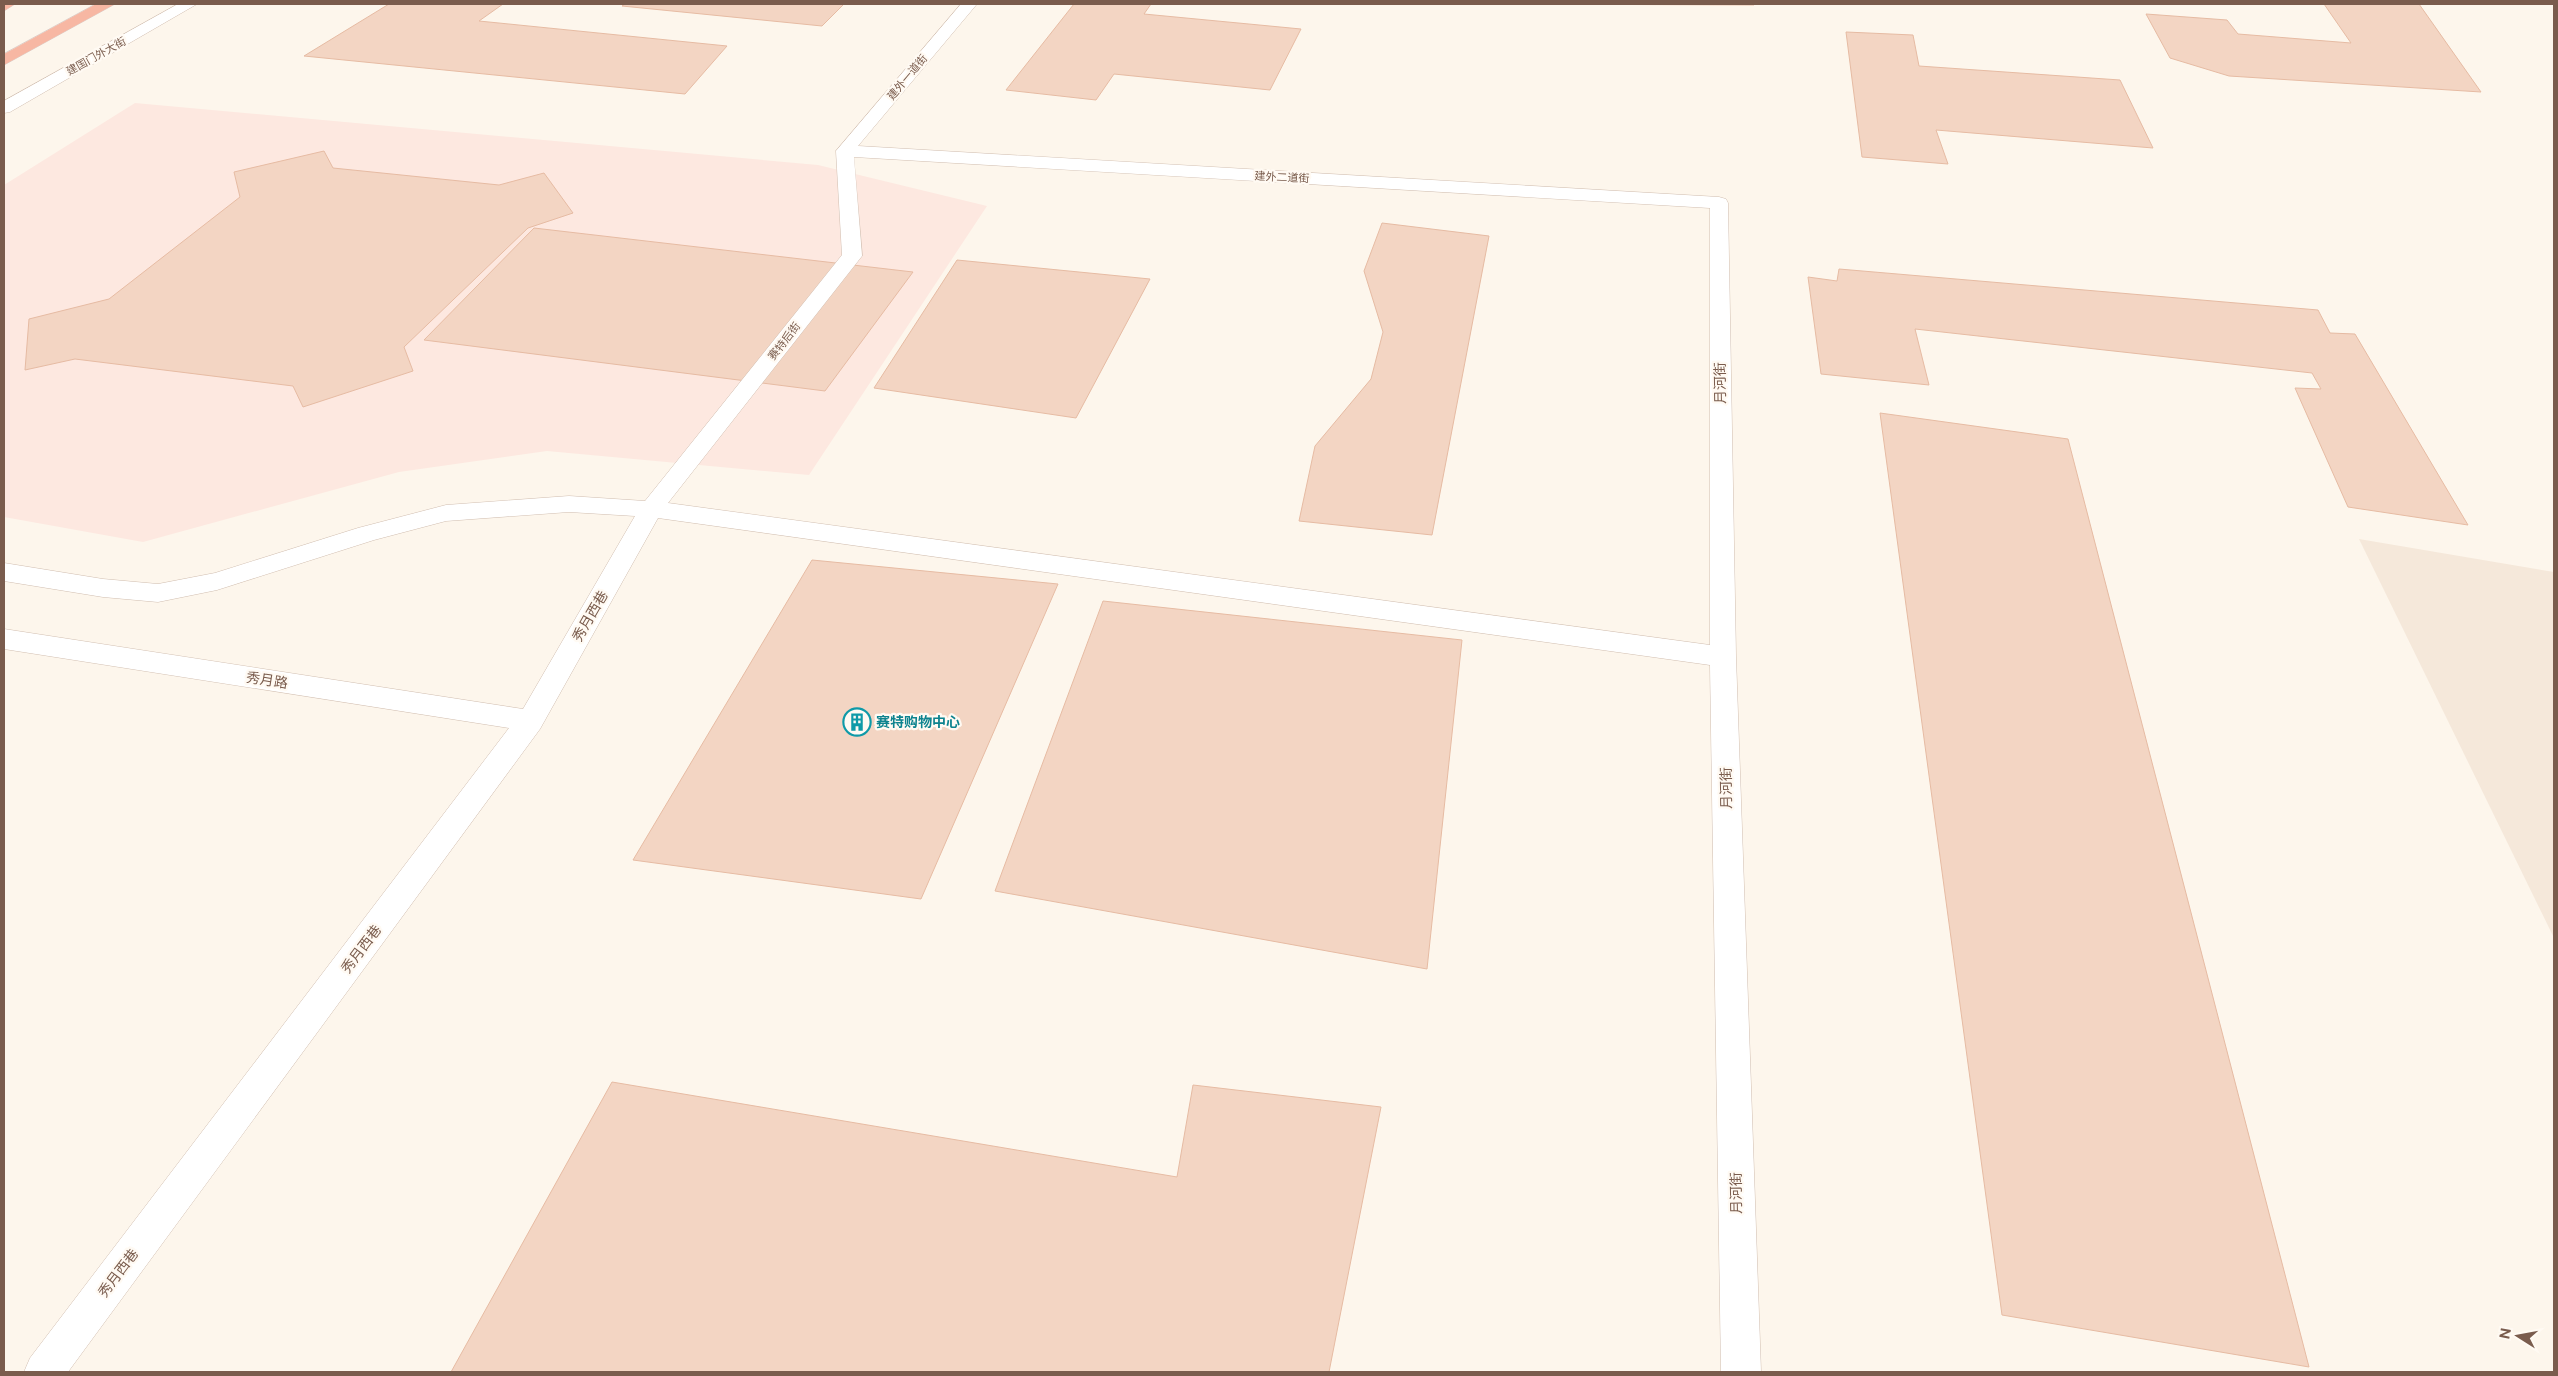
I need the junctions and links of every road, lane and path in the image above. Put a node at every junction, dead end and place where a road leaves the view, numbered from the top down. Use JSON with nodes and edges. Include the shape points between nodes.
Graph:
{"nodes":[{"id":1,"x":7,"y":4,"type":"edge"},
{"id":2,"x":108,"y":4,"type":"edge"},
{"id":3,"x":189,"y":4,"type":"edge"},
{"id":4,"x":969,"y":4,"type":"edge"},
{"id":5,"x":4,"y":6,"type":"edge"},
{"id":6,"x":4,"y":60,"type":"edge"},
{"id":7,"x":4,"y":108,"type":"edge"},
{"id":8,"x":845,"y":151,"type":"junction"},
{"id":9,"x":1718,"y":203,"type":"joint"},
{"id":10,"x":651,"y":509,"type":"junction"},
{"id":11,"x":4,"y":572,"type":"edge"},
{"id":12,"x":4,"y":639,"type":"edge"},
{"id":13,"x":1723,"y":657,"type":"junction"},
{"id":14,"x":530,"y":721,"type":"junction"},
{"id":15,"x":44,"y":1372,"type":"edge"},
{"id":16,"x":1741,"y":1372,"type":"edge"}],
"edges":[{"from":1,"to":5,"type":"highway"},
{"from":2,"to":6,"type":"highway"},
{"from":3,"to":7,"type":"street","name":"建国门外大街"},
{"from":4,"to":8,"type":"street","name":"建外一道街"},
{"from":8,"to":9,"type":"street","name":"建外二道街"},
{"from":8,"to":10,"type":"street","name":"赛特后街","via":[[852,256]]},
{"from":9,"to":13,"type":"street","name":"月河街"},
{"from":10,"to":11,"type":"street","via":[[570,504],[446,513],[217,581],[158,593],[102,588]]},
{"from":10,"to":13,"type":"street"},
{"from":10,"to":14,"type":"street","name":"秀月西巷"},
{"from":12,"to":14,"type":"street","name":"秀月路"},
{"from":13,"to":16,"type":"street","name":"月河街"},
{"from":14,"to":15,"type":"street","name":"秀月西巷"}]}
